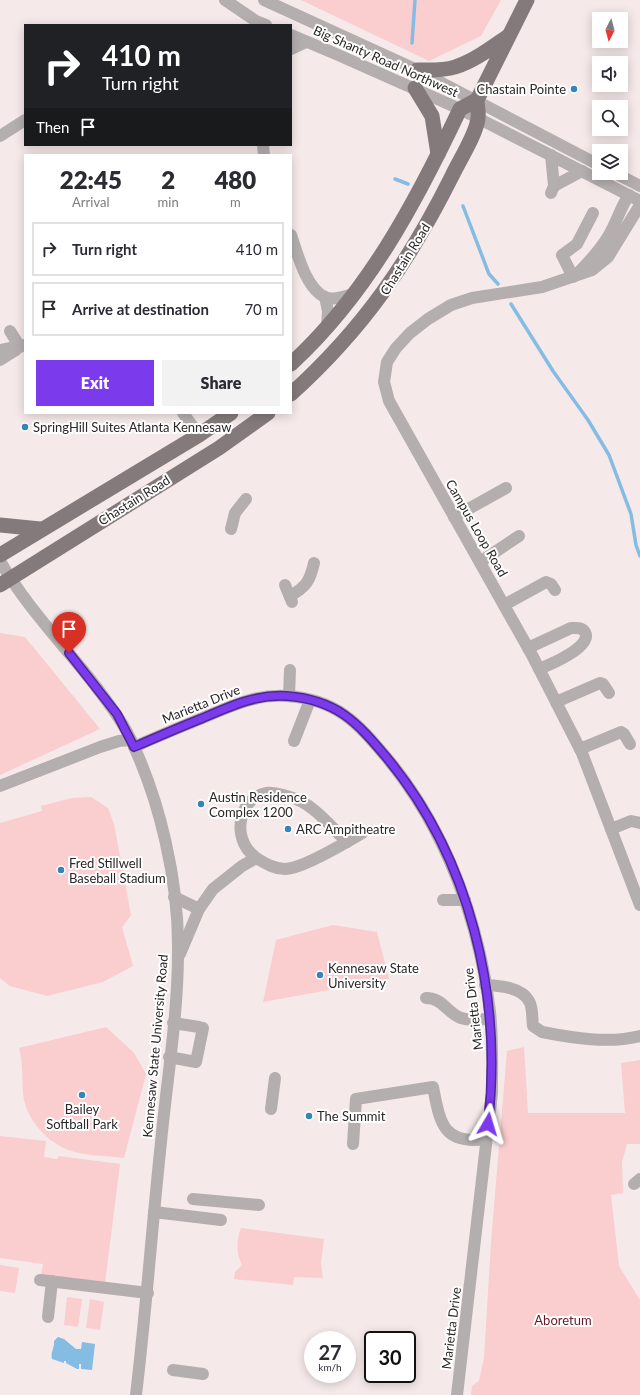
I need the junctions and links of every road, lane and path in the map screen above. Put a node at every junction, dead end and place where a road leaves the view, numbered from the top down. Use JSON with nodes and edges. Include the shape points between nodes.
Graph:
{"nodes":[{"id":1,"x":225,"y":0,"type":"edge"},
{"id":2,"x":264,"y":0,"type":"edge"},
{"id":3,"x":527,"y":0,"type":"edge"},
{"id":4,"x":260,"y":24,"type":"edge"},
{"id":5,"x":292,"y":36,"type":"edge"},
{"id":6,"x":508,"y":36,"type":"junction"},
{"id":7,"x":306,"y":42,"type":"junction"},
{"id":8,"x":292,"y":49,"type":"edge"},
{"id":9,"x":417,"y":70,"type":"junction"},
{"id":10,"x":415,"y":88,"type":"junction"},
{"id":11,"x":477,"y":100,"type":"junction"},
{"id":12,"x":460,"y":109,"type":"junction"},
{"id":13,"x":478,"y":118,"type":"junction"},
{"id":14,"x":24,"y":121,"type":"edge"},
{"id":15,"x":0,"y":136,"type":"edge"},
{"id":16,"x":438,"y":154,"type":"junction"},
{"id":17,"x":551,"y":155,"type":"junction"},
{"id":18,"x":592,"y":161,"type":"edge"},
{"id":19,"x":582,"y":171,"type":"junction"},
{"id":20,"x":628,"y":180,"type":"edge"},
{"id":21,"x":640,"y":186,"type":"edge"},
{"id":22,"x":636,"y":197,"type":"edge"},
{"id":23,"x":640,"y":205,"type":"edge"},
{"id":24,"x":593,"y":213,"type":"dead end"},
{"id":25,"x":292,"y":238,"type":"edge"},
{"id":26,"x":575,"y":276,"type":"junction"},
{"id":27,"x":356,"y":293,"type":"junction"},
{"id":28,"x":325,"y":297,"type":"junction"},
{"id":29,"x":327,"y":328,"type":"junction"},
{"id":30,"x":10,"y":331,"type":"dead end"},
{"id":31,"x":23,"y":346,"type":"edge"},
{"id":32,"x":0,"y":350,"type":"edge"},
{"id":33,"x":0,"y":360,"type":"edge"},
{"id":34,"x":292,"y":363,"type":"edge"},
{"id":35,"x":292,"y":393,"type":"edge"},
{"id":36,"x":184,"y":414,"type":"edge"},
{"id":37,"x":230,"y":414,"type":"edge"},
{"id":38,"x":267,"y":414,"type":"edge"},
{"id":39,"x":199,"y":435,"type":"junction"},
{"id":40,"x":506,"y":488,"type":"dead end"},
{"id":41,"x":246,"y":499,"type":"dead end"},
{"id":42,"x":454,"y":517,"type":"junction"},
{"id":43,"x":0,"y":526,"type":"edge"},
{"id":44,"x":40,"y":529,"type":"junction"},
{"id":45,"x":231,"y":529,"type":"dead end"},
{"id":46,"x":519,"y":536,"type":"dead end"},
{"id":47,"x":0,"y":555,"type":"edge"},
{"id":48,"x":0,"y":561,"type":"edge"},
{"id":49,"x":480,"y":562,"type":"junction"},
{"id":50,"x":314,"y":563,"type":"dead end"},
{"id":51,"x":5,"y":582,"type":"edge"},
{"id":52,"x":555,"y":590,"type":"dead end"},
{"id":53,"x":289,"y":594,"type":"dead end"},
{"id":54,"x":504,"y":605,"type":"junction"},
{"id":55,"x":528,"y":648,"type":"junction"},
{"id":56,"x":539,"y":669,"type":"junction"},
{"id":57,"x":290,"y":670,"type":"dead end"},
{"id":58,"x":609,"y":693,"type":"dead end"},
{"id":59,"x":288,"y":696,"type":"junction"},
{"id":60,"x":310,"y":700,"type":"junction"},
{"id":61,"x":556,"y":702,"type":"junction"},
{"id":62,"x":294,"y":741,"type":"dead end"},
{"id":63,"x":133,"y":744,"type":"junction"},
{"id":64,"x":630,"y":744,"type":"dead end"},
{"id":65,"x":580,"y":749,"type":"junction"},
{"id":66,"x":0,"y":786,"type":"edge"},
{"id":67,"x":640,"y":823,"type":"edge"},
{"id":68,"x":611,"y":829,"type":"junction"},
{"id":69,"x":362,"y":833,"type":"dead end"},
{"id":70,"x":347,"y":842,"type":"junction"},
{"id":71,"x":256,"y":858,"type":"junction"},
{"id":72,"x":636,"y":878,"type":"edge"},
{"id":73,"x":174,"y":897,"type":"junction"},
{"id":74,"x":443,"y":900,"type":"dead end"},
{"id":75,"x":465,"y":900,"type":"junction"},
{"id":76,"x":640,"y":905,"type":"edge"},
{"id":77,"x":200,"y":909,"type":"junction"},
{"id":78,"x":178,"y":959,"type":"junction"},
{"id":79,"x":486,"y":984,"type":"junction"},
{"id":80,"x":426,"y":998,"type":"dead end"},
{"id":81,"x":490,"y":1018,"type":"junction"},
{"id":82,"x":173,"y":1023,"type":"junction"},
{"id":83,"x":640,"y":1036,"type":"edge"},
{"id":84,"x":170,"y":1057,"type":"junction"},
{"id":85,"x":275,"y":1078,"type":"dead end"},
{"id":86,"x":271,"y":1109,"type":"dead end"},
{"id":87,"x":486,"y":1139,"type":"junction"},
{"id":88,"x":353,"y":1144,"type":"dead end"},
{"id":89,"x":193,"y":1198,"type":"dead end"},
{"id":90,"x":259,"y":1205,"type":"dead end"},
{"id":91,"x":154,"y":1212,"type":"junction"},
{"id":92,"x":221,"y":1220,"type":"dead end"},
{"id":93,"x":40,"y":1280,"type":"dead end"},
{"id":94,"x":52,"y":1282,"type":"junction"},
{"id":95,"x":148,"y":1293,"type":"junction"},
{"id":96,"x":48,"y":1317,"type":"dead end"},
{"id":97,"x":172,"y":1370,"type":"dead end"},
{"id":98,"x":203,"y":1374,"type":"dead end"},
{"id":99,"x":136,"y":1395,"type":"edge"},
{"id":100,"x":457,"y":1395,"type":"edge"}],
"edges":[{"from":1,"to":4,"type":"street"},
{"from":2,"to":9,"type":"street","name":"Big Shanty Road Northwest"},
{"from":3,"to":6,"type":"main road","name":"Chastain Road"},
{"from":5,"to":7,"type":"street","name":"Big Shanty Road Northwest"},
{"from":6,"to":9,"type":"main road","via":[[456,67]]},
{"from":6,"to":11,"type":"main road","name":"Chastain Road"},
{"from":7,"to":8,"type":"street"},
{"from":7,"to":10,"type":"street","name":"Big Shanty Road Northwest"},
{"from":9,"to":11,"type":"street","name":"Big Shanty Road Northwest"},
{"from":10,"to":12,"type":"street","name":"Big Shanty Road Northwest"},
{"from":10,"to":16,"type":"main road","via":[[432,116]]},
{"from":11,"to":12,"type":"main road"},
{"from":11,"to":13,"type":"main road","name":"Chastain Road"},
{"from":11,"to":18,"type":"street","name":"Big Shanty Road Northwest"},
{"from":12,"to":13,"type":"street","name":"Big Shanty Road Northwest"},
{"from":12,"to":16,"type":"main road","name":"Chastain Road"},
{"from":13,"to":17,"type":"street","name":"Big Shanty Road Northwest"},
{"from":13,"to":35,"type":"main road","name":"Chastain Road","via":[[433,213],[395,277],[347,339]]},
{"from":14,"to":15,"type":"street"},
{"from":16,"to":27,"type":"main road","name":"Chastain Road","via":[[392,241]]},
{"from":17,"to":19,"type":"street","name":"Big Shanty Road Northwest"},
{"from":17,"to":19,"type":"street","via":[[553,189]]},
{"from":19,"to":22,"type":"street","name":"Big Shanty Road Northwest"},
{"from":20,"to":21,"type":"street"},
{"from":22,"to":26,"type":"street","name":"Campus Loop Road","via":[[621,206],[600,250]]},
{"from":23,"to":26,"type":"street","name":"Campus Loop Road","via":[[608,257],[592,270]]},
{"from":24,"to":26,"type":"street","via":[[577,244],[562,255]]},
{"from":25,"to":28,"type":"street","via":[[307,277],[315,290]]},
{"from":26,"to":42,"type":"street","name":"Campus Loop Road","via":[[542,287],[472,298],[451,306],[428,318],[410,332],[387,362],[384,382],[389,401]]},
{"from":27,"to":28,"type":"street","via":[[343,297]]},
{"from":27,"to":29,"type":"main road","name":"Chastain Road"},
{"from":28,"to":29,"type":"street","via":[[328,311]]},
{"from":29,"to":34,"type":"main road","name":"Chastain Road"},
{"from":30,"to":31,"type":"street"},
{"from":31,"to":32,"type":"street"},
{"from":31,"to":33,"type":"street"},
{"from":36,"to":39,"type":"street"},
{"from":37,"to":39,"type":"main road","name":"Chastain Road"},
{"from":38,"to":51,"type":"main road","name":"Chastain Road","via":[[219,448]]},
{"from":39,"to":44,"type":"main road","name":"Chastain Road"},
{"from":40,"to":42,"type":"street"},
{"from":41,"to":45,"type":"street","via":[[235,513]]},
{"from":42,"to":49,"type":"street","name":"Campus Loop Road"},
{"from":43,"to":44,"type":"main road"},
{"from":44,"to":47,"type":"main road","name":"Chastain Road"},
{"from":46,"to":49,"type":"street"},
{"from":48,"to":51,"type":"street","name":"Kennesaw State University Road"},
{"from":49,"to":54,"type":"street","name":"Campus Loop Road"},
{"from":50,"to":53,"type":"street","via":[[311,576],[303,588]]},
{"from":51,"to":63,"type":"street","name":"Kennesaw State University Road","via":[[109,704]]},
{"from":52,"to":54,"type":"street","via":[[546,582]]},
{"from":54,"to":55,"type":"street","name":"Campus Loop Road"},
{"from":55,"to":56,"type":"street","name":"Campus Loop Road"},
{"from":55,"to":56,"type":"street","via":[[571,628],[578,627],[584,631],[585,640],[575,651],[560,661]]},
{"from":56,"to":61,"type":"street","name":"Campus Loop Road"},
{"from":57,"to":59,"type":"street"},
{"from":58,"to":61,"type":"street","via":[[600,683]]},
{"from":59,"to":60,"type":"street","name":"Marietta Drive"},
{"from":59,"to":63,"type":"street","name":"Marietta Drive","via":[[248,700]]},
{"from":60,"to":62,"type":"street"},
{"from":60,"to":75,"type":"street","name":"Marietta Drive","via":[[344,713],[394,766],[422,806]]},
{"from":61,"to":65,"type":"street","name":"Campus Loop Road"},
{"from":63,"to":66,"type":"street","name":"Marietta Drive","via":[[118,741]]},
{"from":63,"to":73,"type":"street","name":"Kennesaw State University Road","via":[[159,821],[169,861]]},
{"from":64,"to":65,"type":"street","via":[[621,732]]},
{"from":65,"to":68,"type":"street","name":"Campus Loop Road"},
{"from":67,"to":68,"type":"street","via":[[631,821]]},
{"from":68,"to":72,"type":"street","name":"Campus Loop Road"},
{"from":69,"to":70,"type":"street"},
{"from":70,"to":71,"type":"street","via":[[286,869],[274,868]]},
{"from":70,"to":71,"type":"street","via":[[308,805],[292,797],[266,793],[250,801],[242,813],[240,830],[246,847]]},
{"from":71,"to":77,"type":"street","via":[[213,889]]},
{"from":72,"to":76,"type":"street","name":"Campus Loop Road"},
{"from":73,"to":77,"type":"street"},
{"from":73,"to":78,"type":"street","name":"Kennesaw State University Road"},
{"from":74,"to":75,"type":"street"},
{"from":75,"to":79,"type":"street","name":"Marietta Drive"},
{"from":77,"to":78,"type":"street"},
{"from":78,"to":82,"type":"street","name":"Kennesaw State University Road"},
{"from":79,"to":81,"type":"street","name":"Marietta Drive"},
{"from":79,"to":83,"type":"street","via":[[523,994],[530,1001],[533,1026],[542,1032],[606,1040]]},
{"from":80,"to":81,"type":"street","via":[[440,1001],[463,1019]]},
{"from":81,"to":87,"type":"street","name":"Marietta Drive","via":[[492,1093]]},
{"from":82,"to":84,"type":"street","name":"Kennesaw State University Road"},
{"from":82,"to":84,"type":"street","via":[[201,1027],[196,1062]]},
{"from":84,"to":91,"type":"street","name":"Kennesaw State University Road"},
{"from":85,"to":86,"type":"street"},
{"from":87,"to":88,"type":"street","via":[[472,1141],[458,1137],[445,1129],[439,1118],[433,1087],[356,1099]]},
{"from":87,"to":100,"type":"street","name":"Marietta Drive"},
{"from":89,"to":90,"type":"street"},
{"from":91,"to":92,"type":"street"},
{"from":91,"to":95,"type":"street","name":"Kennesaw State University Road"},
{"from":93,"to":94,"type":"street"},
{"from":94,"to":95,"type":"street"},
{"from":94,"to":96,"type":"street"},
{"from":95,"to":99,"type":"street","name":"Kennesaw State University Road"},
{"from":97,"to":98,"type":"street"}]}
